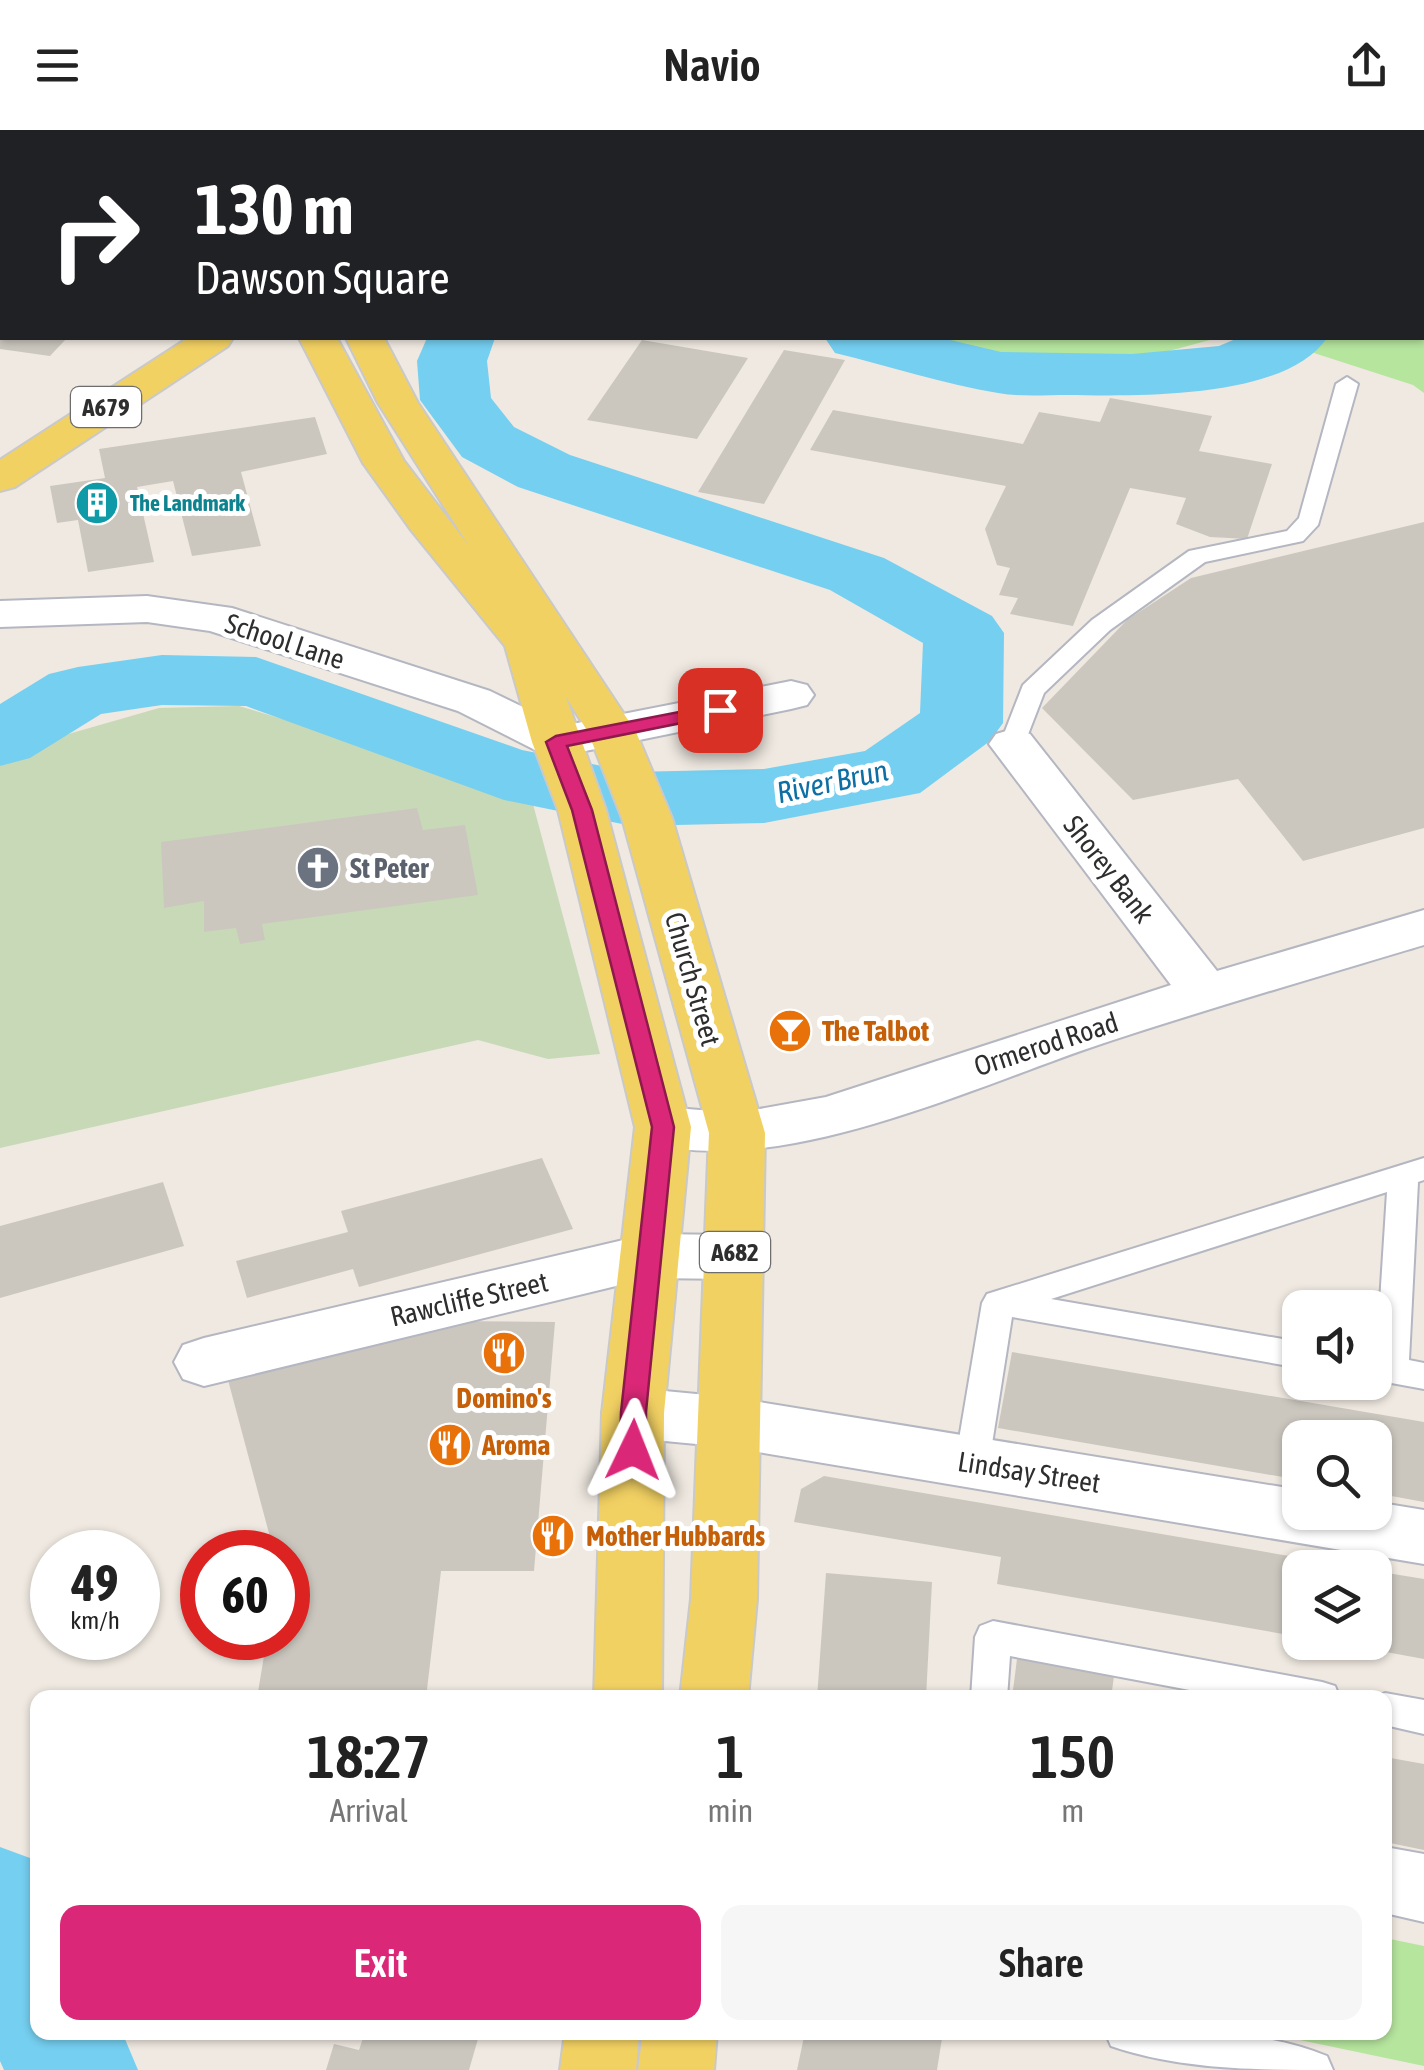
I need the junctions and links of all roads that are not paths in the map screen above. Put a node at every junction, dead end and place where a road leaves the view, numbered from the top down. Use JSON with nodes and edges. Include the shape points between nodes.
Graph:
{"nodes":[{"id":1,"x":148,"y":340,"type":"edge"},
{"id":2,"x":211,"y":340,"type":"edge"},
{"id":3,"x":319,"y":340,"type":"edge"},
{"id":4,"x":366,"y":340,"type":"edge"},
{"id":5,"x":1348,"y":384,"type":"dead end"},
{"id":6,"x":0,"y":438,"type":"edge"},
{"id":7,"x":0,"y":478,"type":"edge"},
{"id":8,"x":0,"y":614,"type":"edge"},
{"id":9,"x":791,"y":695,"type":"dead end"},
{"id":10,"x":612,"y":732,"type":"junction"},
{"id":11,"x":1014,"y":744,"type":"joint"},
{"id":12,"x":570,"y":776,"type":"junction"},
{"id":13,"x":1424,"y":927,"type":"edge"},
{"id":14,"x":1205,"y":993,"type":"junction"},
{"id":15,"x":663,"y":1127,"type":"junction"},
{"id":16,"x":737,"y":1134,"type":"junction"},
{"id":17,"x":1413,"y":1172,"type":"edge"},
{"id":18,"x":650,"y":1256,"type":"junction"},
{"id":19,"x":735,"y":1257,"type":"junction"},
{"id":20,"x":998,"y":1303,"type":"junction"},
{"id":21,"x":1282,"y":1351,"type":"edge"},
{"id":22,"x":204,"y":1362,"type":"dead end"},
{"id":23,"x":1397,"y":1371,"type":"edge"},
{"id":24,"x":634,"y":1412,"type":"junction"},
{"id":25,"x":728,"y":1422,"type":"junction"},
{"id":26,"x":972,"y":1463,"type":"junction"},
{"id":27,"x":1424,"y":1538,"type":"edge"},
{"id":28,"x":628,"y":1690,"type":"edge"},
{"id":29,"x":715,"y":1690,"type":"edge"},
{"id":30,"x":989,"y":1690,"type":"edge"},
{"id":31,"x":1280,"y":1690,"type":"edge"},
{"id":32,"x":1392,"y":1710,"type":"edge"},
{"id":33,"x":1424,"y":1716,"type":"edge"},
{"id":34,"x":1392,"y":1881,"type":"edge"},
{"id":35,"x":1424,"y":1888,"type":"edge"},
{"id":36,"x":601,"y":2040,"type":"edge"},
{"id":37,"x":679,"y":2040,"type":"edge"},
{"id":38,"x":1164,"y":2040,"type":"edge"},
{"id":39,"x":598,"y":2070,"type":"edge"},
{"id":40,"x":676,"y":2070,"type":"edge"},
{"id":41,"x":1312,"y":2070,"type":"edge"}],
"edges":[{"from":1,"to":6,"type":"main road","number":"A679"},
{"from":2,"to":7,"type":"main road","number":"A679"},
{"from":3,"to":12,"type":"main road","via":[[384,463],[527,644]]},
{"from":4,"to":10,"type":"main road","name":"Church Street","number":"A682","via":[[398,402]]},
{"from":5,"to":11,"type":"lane","via":[[1310,520],[1295,536],[1197,556],[1101,625],[1032,690]]},
{"from":8,"to":12,"type":"street","name":"School Lane","via":[[147,609],[216,618],[474,701]]},
{"from":9,"to":10,"type":"street"},
{"from":10,"to":12,"type":"street"},
{"from":10,"to":16,"type":"main road","name":"Church Street","number":"A682","via":[[639,801]]},
{"from":11,"to":14,"type":"street","name":"Shorey Bank"},
{"from":12,"to":15,"type":"main road"},
{"from":13,"to":14,"type":"street","name":"Ormerod Road"},
{"from":14,"to":16,"type":"street","name":"Ormerod Road","via":[[830,1116]]},
{"from":15,"to":16,"type":"street","name":"Ormerod Road"},
{"from":15,"to":18,"type":"main road"},
{"from":16,"to":19,"type":"main road","name":"Church Street","number":"A682"},
{"from":17,"to":20,"type":"lane"},
{"from":17,"to":23,"type":"lane"},
{"from":18,"to":19,"type":"street","name":"Rawcliffe Street"},
{"from":18,"to":22,"type":"street","name":"Rawcliffe Street"},
{"from":18,"to":24,"type":"main road"},
{"from":19,"to":25,"type":"main road","name":"Church Street","number":"A682"},
{"from":20,"to":21,"type":"lane"},
{"from":20,"to":26,"type":"lane"},
{"from":24,"to":25,"type":"street","name":"Lindsay Street"},
{"from":24,"to":28,"type":"main road"},
{"from":25,"to":26,"type":"street","name":"Lindsay Street"},
{"from":25,"to":29,"type":"main road","name":"Church Street","number":"A682"},
{"from":26,"to":27,"type":"street","name":"Lindsay Street"},
{"from":30,"to":31,"type":"lane","via":[[994,1636]]},
{"from":32,"to":33,"type":"lane"},
{"from":34,"to":35,"type":"street"},
{"from":36,"to":39,"type":"main road"},
{"from":37,"to":40,"type":"main road"},
{"from":38,"to":41,"type":"lane"}]}
